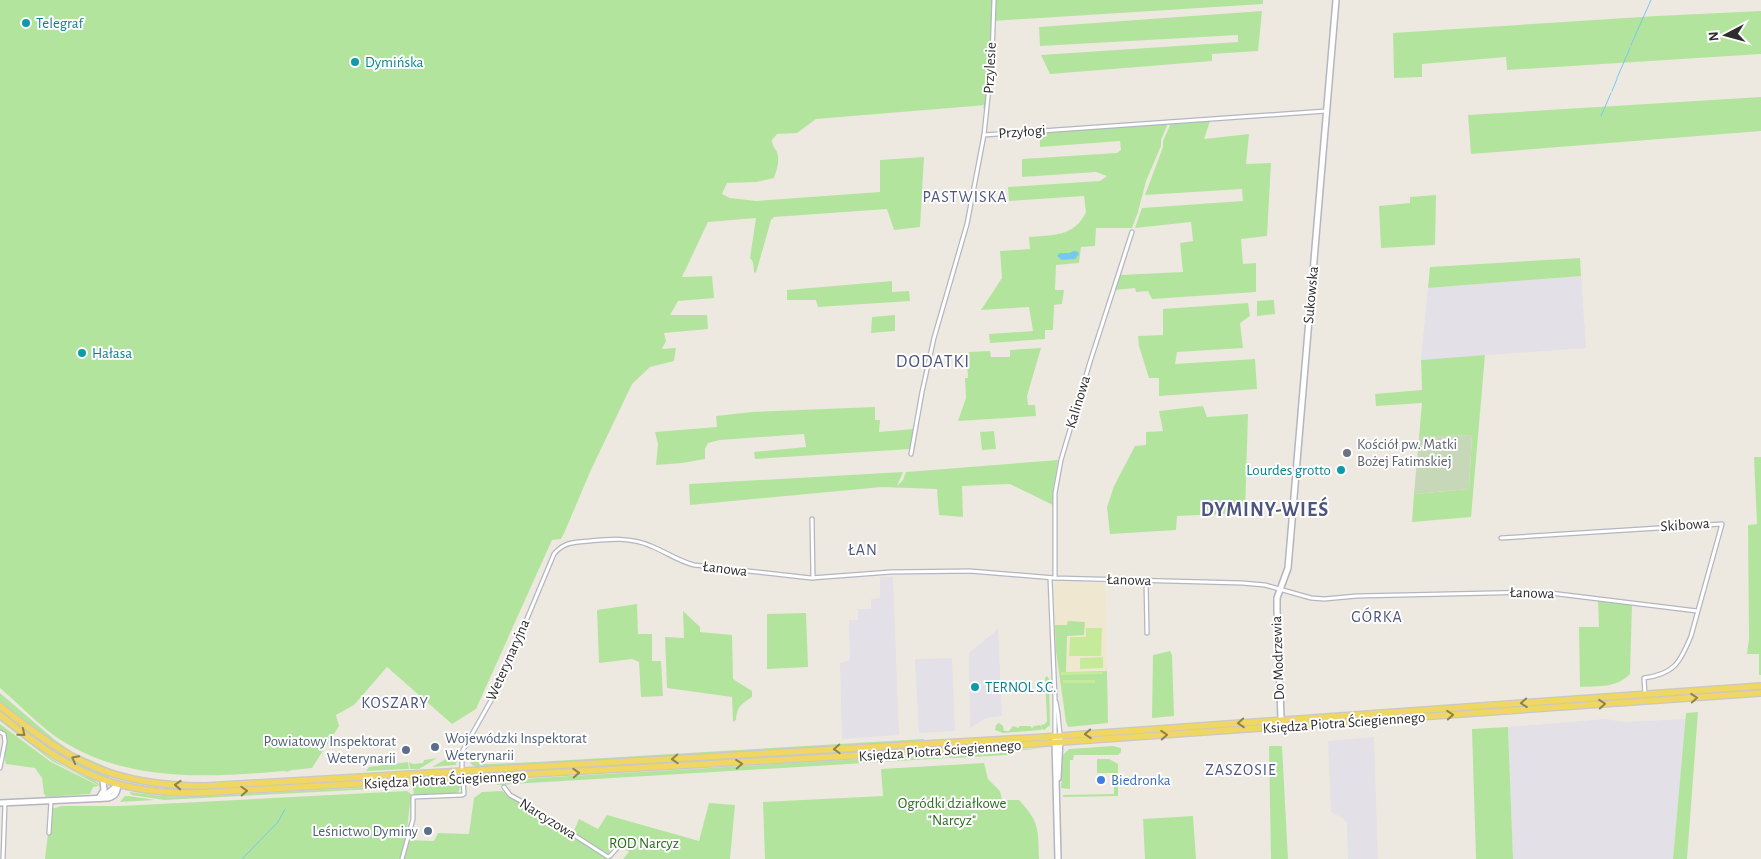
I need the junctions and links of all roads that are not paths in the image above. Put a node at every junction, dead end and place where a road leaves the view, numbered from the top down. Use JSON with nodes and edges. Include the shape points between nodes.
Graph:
{"nodes":[{"id":1,"x":994,"y":0,"type":"edge"},
{"id":2,"x":1336,"y":0,"type":"edge"},
{"id":3,"x":1326,"y":111,"type":"junction"},
{"id":4,"x":984,"y":135,"type":"junction"},
{"id":5,"x":1132,"y":232,"type":"dead end"},
{"id":6,"x":911,"y":454,"type":"dead end"},
{"id":7,"x":812,"y":519,"type":"dead end"},
{"id":8,"x":1501,"y":538,"type":"dead end"},
{"id":9,"x":564,"y":544,"type":"joint"},
{"id":10,"x":813,"y":578,"type":"junction"},
{"id":11,"x":1050,"y":578,"type":"junction"},
{"id":12,"x":1055,"y":578,"type":"junction"},
{"id":13,"x":1146,"y":580,"type":"junction"},
{"id":14,"x":1280,"y":588,"type":"junction"},
{"id":15,"x":1697,"y":612,"type":"junction"},
{"id":16,"x":1147,"y":633,"type":"dead end"},
{"id":17,"x":1761,"y":686,"type":"edge"},
{"id":18,"x":1761,"y":693,"type":"edge"},
{"id":19,"x":1645,"y":694,"type":"junction"},
{"id":20,"x":1646,"y":701,"type":"junction"},
{"id":21,"x":0,"y":706,"type":"edge"},
{"id":22,"x":0,"y":715,"type":"edge"},
{"id":23,"x":1280,"y":720,"type":"junction"},
{"id":24,"x":1279,"y":727,"type":"junction"},
{"id":25,"x":0,"y":732,"type":"edge"},
{"id":26,"x":1057,"y":736,"type":"junction"},
{"id":27,"x":1058,"y":743,"type":"junction"},
{"id":28,"x":0,"y":768,"type":"edge"},
{"id":29,"x":462,"y":772,"type":"junction"},
{"id":30,"x":120,"y":777,"type":"junction"},
{"id":31,"x":463,"y":779,"type":"junction"},
{"id":32,"x":102,"y":780,"type":"junction"},
{"id":33,"x":118,"y":784,"type":"junction"},
{"id":34,"x":504,"y":786,"type":"dead end"},
{"id":35,"x":100,"y":798,"type":"junction"},
{"id":36,"x":51,"y":800,"type":"junction"},
{"id":37,"x":2,"y":803,"type":"edge"},
{"id":38,"x":48,"y":832,"type":"dead end"},
{"id":39,"x":618,"y":847,"type":"dead end"},
{"id":40,"x":609,"y":858,"type":"edge"},
{"id":41,"x":3,"y":859,"type":"edge"},
{"id":42,"x":402,"y":859,"type":"edge"},
{"id":43,"x":1058,"y":859,"type":"edge"}],
"edges":[{"from":1,"to":4,"type":"street","name":"Przylesie"},
{"from":2,"to":3,"type":"street","name":"Sukowska"},
{"from":3,"to":4,"type":"street","name":"Przyłogi"},
{"from":3,"to":14,"type":"street","name":"Sukowska","via":[[1289,552]]},
{"from":4,"to":6,"type":"street","name":"Przyłogi","via":[[967,224],[934,338]]},
{"from":5,"to":12,"type":"street","name":"Kalinowa","via":[[1059,468],[1055,493]]},
{"from":7,"to":10,"type":"street"},
{"from":8,"to":15,"type":"street","name":"Skibowa","via":[[1722,524]]},
{"from":9,"to":10,"type":"street","name":"Łanowa","via":[[629,540],[650,545],[694,565]]},
{"from":9,"to":29,"type":"street","name":"Weterynaryjna","via":[[554,554],[498,688],[462,752]]},
{"from":10,"to":11,"type":"street","name":"Łanowa","via":[[939,571]]},
{"from":11,"to":12,"type":"street","name":"Łanowa"},
{"from":11,"to":26,"type":"street"},
{"from":12,"to":13,"type":"street","name":"Łanowa"},
{"from":13,"to":14,"type":"street","name":"Łanowa","via":[[1242,583]]},
{"from":13,"to":16,"type":"street"},
{"from":14,"to":15,"type":"street","name":"Łanowa","via":[[1324,599],[1542,592]]},
{"from":14,"to":23,"type":"street","name":"Do Modrzewia","via":[[1277,609]]},
{"from":15,"to":19,"type":"street","name":"Skibowa","via":[[1682,657],[1667,672],[1644,678]]},
{"from":17,"to":19,"type":"main road","name":"Księdza Piotra Ściegiennego"},
{"from":20,"to":18,"type":"main road","name":"Księdza Piotra Ściegiennego","one_way":true},
{"from":19,"to":20,"type":"street"},
{"from":19,"to":23,"type":"main road","name":"Księdza Piotra Ściegiennego","one_way":true},
{"from":24,"to":20,"type":"main road","name":"Księdza Piotra Ściegiennego","one_way":true},
{"from":30,"to":21,"type":"main road","name":"Księdza Piotra Ściegiennego","one_way":true,"via":[[67,755]]},
{"from":22,"to":32,"type":"main road","name":"Księdza Piotra Ściegiennego","one_way":true,"via":[[60,760]]},
{"from":23,"to":24,"type":"street","name":"Do Modrzewia"},
{"from":23,"to":26,"type":"main road","name":"Księdza Piotra Ściegiennego","one_way":true},
{"from":27,"to":24,"type":"main road","name":"Księdza Piotra Ściegiennego","one_way":true},
{"from":25,"to":28,"type":"street","via":[[5,742]]},
{"from":26,"to":27,"type":"street"},
{"from":26,"to":29,"type":"main road","name":"Księdza Piotra Ściegiennego","one_way":true},
{"from":31,"to":27,"type":"main road","name":"Księdza Piotra Ściegiennego","one_way":true},
{"from":27,"to":43,"type":"street"},
{"from":29,"to":30,"type":"main road","name":"Księdza Piotra Ściegiennego","one_way":true,"via":[[204,786],[160,784]]},
{"from":29,"to":31,"type":"street","name":"Weterynaryjna"},
{"from":30,"to":33,"type":"main road"},
{"from":33,"to":31,"type":"main road","name":"Księdza Piotra Ściegiennego","one_way":true,"via":[[152,791],[196,793]]},
{"from":31,"to":42,"type":"street","via":[[462,795],[413,797],[410,833]]},
{"from":32,"to":33,"type":"main road","name":"Księdza Piotra Ściegiennego"},
{"from":32,"to":35,"type":"street","via":[[104,790]]},
{"from":33,"to":35,"type":"street"},
{"from":34,"to":40,"type":"street","name":"Narcyzowa","via":[[510,795]]},
{"from":35,"to":36,"type":"street"},
{"from":36,"to":37,"type":"street"},
{"from":36,"to":38,"type":"street"},
{"from":37,"to":41,"type":"street"},
{"from":39,"to":40,"type":"street","name":"Narcyzowa"}]}
